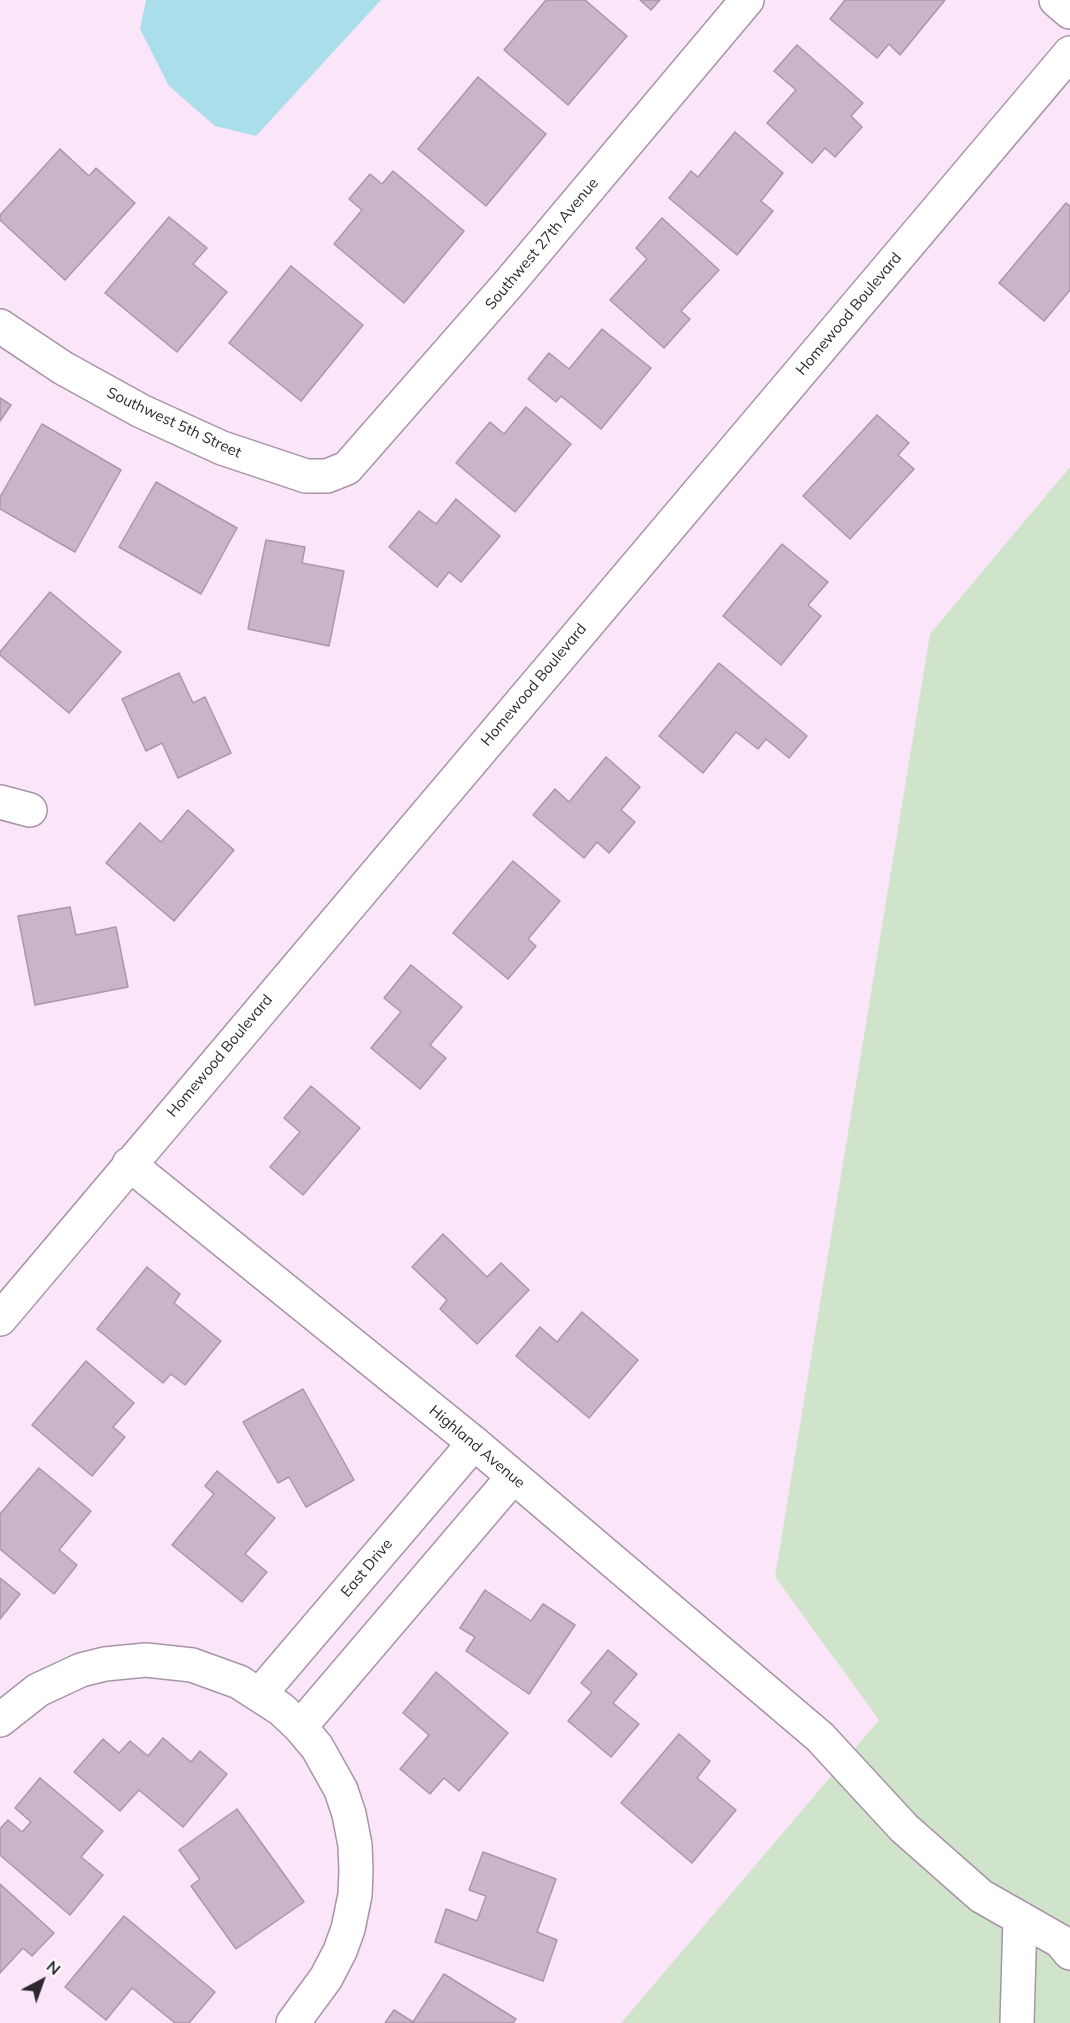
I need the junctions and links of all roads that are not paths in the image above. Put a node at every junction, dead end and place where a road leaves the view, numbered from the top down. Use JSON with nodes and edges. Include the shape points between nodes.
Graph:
{"nodes":[{"id":1,"x":747,"y":0,"type":"edge"},
{"id":2,"x":1056,"y":0,"type":"edge"},
{"id":3,"x":1070,"y":12,"type":"edge"},
{"id":4,"x":1070,"y":53,"type":"edge"},
{"id":5,"x":0,"y":326,"type":"edge"},
{"id":6,"x":327,"y":476,"type":"joint"},
{"id":7,"x":129,"y":1164,"type":"junction"},
{"id":8,"x":0,"y":1319,"type":"edge"},
{"id":9,"x":474,"y":1443,"type":"junction"},
{"id":10,"x":513,"y":1477,"type":"junction"},
{"id":11,"x":280,"y":1710,"type":"junction"},
{"id":12,"x":0,"y":1720,"type":"edge"},
{"id":13,"x":1020,"y":1918,"type":"junction"},
{"id":14,"x":1070,"y":1953,"type":"edge"},
{"id":15,"x":293,"y":2023,"type":"edge"},
{"id":16,"x":1017,"y":2023,"type":"edge"}],
"edges":[{"from":1,"to":6,"type":"street","name":"Southwest 27th Avenue","via":[[347,468]]},
{"from":2,"to":3,"type":"street"},
{"from":4,"to":7,"type":"street","name":"Homewood Boulevard"},
{"from":5,"to":6,"type":"street","name":"Southwest 5th Street","via":[[63,368],[151,416],[285,471]]},
{"from":7,"to":8,"type":"street","name":"Homewood Boulevard"},
{"from":7,"to":9,"type":"street","name":"Highland Avenue"},
{"from":9,"to":10,"type":"street","name":"Highland Avenue"},
{"from":9,"to":11,"type":"street","name":"East Drive"},
{"from":10,"to":11,"type":"street"},
{"from":10,"to":13,"type":"street","name":"Highland Avenue","via":[[820,1737],[904,1828],[981,1896]]},
{"from":11,"to":12,"type":"street","via":[[239,1682],[192,1665],[129,1661],[81,1670],[57,1680]]},
{"from":11,"to":15,"type":"street","via":[[317,1747],[340,1790],[355,1845],[352,1906],[340,1952]]},
{"from":13,"to":14,"type":"street","name":"Highland Avenue","via":[[1060,1941]]},
{"from":13,"to":16,"type":"street"}]}
